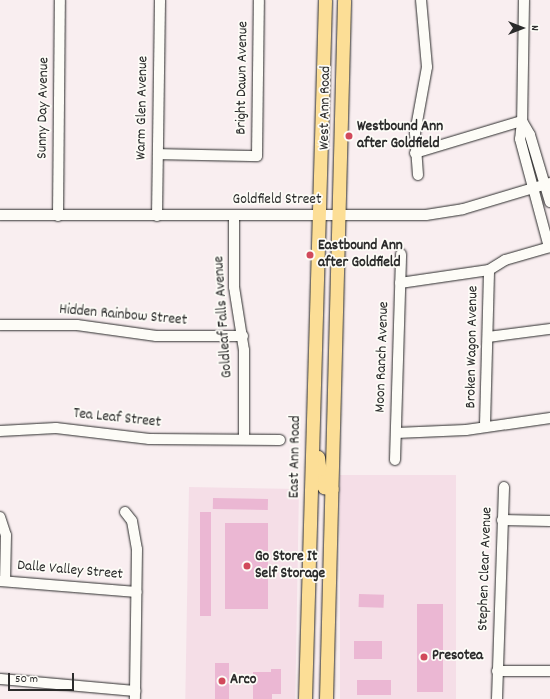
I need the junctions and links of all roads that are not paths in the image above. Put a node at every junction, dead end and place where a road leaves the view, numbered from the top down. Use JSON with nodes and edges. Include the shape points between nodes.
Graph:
{"nodes":[{"id":1,"x":60,"y":0,"type":"edge"},
{"id":2,"x":160,"y":0,"type":"edge"},
{"id":3,"x":259,"y":0,"type":"edge"},
{"id":4,"x":325,"y":0,"type":"edge"},
{"id":5,"x":344,"y":0,"type":"edge"},
{"id":6,"x":421,"y":0,"type":"edge"},
{"id":7,"x":524,"y":0,"type":"edge"},
{"id":8,"x":522,"y":121,"type":"junction"},
{"id":9,"x":415,"y":153,"type":"junction"},
{"id":10,"x":158,"y":154,"type":"junction"},
{"id":11,"x":418,"y":175,"type":"dead end"},
{"id":12,"x":548,"y":184,"type":"edge"},
{"id":13,"x":533,"y":188,"type":"junction"},
{"id":14,"x":550,"y":202,"type":"edge"},
{"id":15,"x":0,"y":215,"type":"edge"},
{"id":16,"x":58,"y":216,"type":"junction"},
{"id":17,"x":157,"y":216,"type":"junction"},
{"id":18,"x":234,"y":216,"type":"junction"},
{"id":19,"x":318,"y":216,"type":"junction"},
{"id":20,"x":340,"y":216,"type":"junction"},
{"id":21,"x":549,"y":247,"type":"edge"},
{"id":22,"x":401,"y":254,"type":"dead end"},
{"id":23,"x":489,"y":270,"type":"junction"},
{"id":24,"x":400,"y":283,"type":"junction"},
{"id":25,"x":0,"y":325,"type":"edge"},
{"id":26,"x":550,"y":329,"type":"edge"},
{"id":27,"x":243,"y":336,"type":"junction"},
{"id":28,"x":488,"y":337,"type":"junction"},
{"id":29,"x":550,"y":418,"type":"edge"},
{"id":30,"x":485,"y":425,"type":"junction"},
{"id":31,"x":313,"y":429,"type":"junction"},
{"id":32,"x":0,"y":431,"type":"edge"},
{"id":33,"x":396,"y":433,"type":"junction"},
{"id":34,"x":244,"y":440,"type":"junction"},
{"id":35,"x":280,"y":440,"type":"dead end"},
{"id":36,"x":395,"y":460,"type":"dead end"},
{"id":37,"x":504,"y":487,"type":"dead end"},
{"id":38,"x":332,"y":489,"type":"junction"},
{"id":39,"x":124,"y":512,"type":"dead end"},
{"id":40,"x":0,"y":517,"type":"edge"},
{"id":41,"x":502,"y":520,"type":"junction"},
{"id":42,"x":550,"y":521,"type":"edge"},
{"id":43,"x":3,"y":581,"type":"edge"},
{"id":44,"x":137,"y":592,"type":"junction"},
{"id":45,"x":497,"y":671,"type":"junction"},
{"id":46,"x":550,"y":671,"type":"edge"},
{"id":47,"x":0,"y":679,"type":"edge"},
{"id":48,"x":135,"y":695,"type":"edge"},
{"id":49,"x":305,"y":699,"type":"edge"},
{"id":50,"x":326,"y":699,"type":"edge"},
{"id":51,"x":497,"y":699,"type":"edge"}],
"edges":[{"from":1,"to":16,"type":"street","name":"Sunny Day Avenue"},
{"from":2,"to":10,"type":"street","name":"Warm Glen Avenue"},
{"from":3,"to":10,"type":"street","name":"Bright Dawn Avenue","via":[[257,156]]},
{"from":4,"to":19,"type":"main road","name":"West Ann Road"},
{"from":5,"to":20,"type":"main road","name":"West Ann Road"},
{"from":6,"to":9,"type":"street","via":[[427,67],[415,133]]},
{"from":7,"to":8,"type":"street"},
{"from":8,"to":9,"type":"street"},
{"from":8,"to":12,"type":"street","via":[[530,135]]},
{"from":8,"to":13,"type":"street","via":[[520,139]]},
{"from":9,"to":11,"type":"street"},
{"from":10,"to":17,"type":"street","name":"Warm Glen Avenue"},
{"from":12,"to":13,"type":"street","name":"Goldfield Street"},
{"from":12,"to":14,"type":"street"},
{"from":13,"to":20,"type":"street","name":"Goldfield Street","via":[[463,209],[426,215]]},
{"from":13,"to":21,"type":"street"},
{"from":15,"to":16,"type":"street","name":"Goldfield Street"},
{"from":16,"to":17,"type":"street","name":"Goldfield Street"},
{"from":17,"to":18,"type":"street","name":"Goldfield Street"},
{"from":18,"to":19,"type":"street","name":"Goldfield Street"},
{"from":18,"to":27,"type":"street","name":"Goldleaf Falls Avenue","via":[[234,287]]},
{"from":19,"to":20,"type":"street","name":"Goldfield Street"},
{"from":19,"to":31,"type":"main road","name":"East Ann Road"},
{"from":20,"to":38,"type":"main road"},
{"from":21,"to":23,"type":"street","via":[[505,260]]},
{"from":22,"to":24,"type":"street","name":"Moon Ranch Avenue"},
{"from":23,"to":24,"type":"street"},
{"from":23,"to":28,"type":"street","name":"Broken Wagon Avenue"},
{"from":24,"to":33,"type":"street","name":"Moon Ranch Avenue"},
{"from":25,"to":27,"type":"street","name":"Hidden Rainbow Street","via":[[77,325],[156,336]]},
{"from":26,"to":28,"type":"street"},
{"from":27,"to":34,"type":"street","name":"Goldleaf Falls Avenue"},
{"from":28,"to":30,"type":"street","name":"Broken Wagon Avenue"},
{"from":29,"to":30,"type":"street"},
{"from":30,"to":33,"type":"street","via":[[466,430]]},
{"from":31,"to":38,"type":"main road","via":[[321,481],[324,487]]},
{"from":31,"to":49,"type":"main road","name":"East Ann Road"},
{"from":32,"to":34,"type":"street","name":"Tea Leaf Street","via":[[71,429],[133,438]]},
{"from":33,"to":36,"type":"street","name":"Moon Ranch Avenue"},
{"from":34,"to":35,"type":"street","name":"Tea Leaf Street"},
{"from":37,"to":41,"type":"street","name":"Stephen Clear Avenue"},
{"from":38,"to":50,"type":"main road"},
{"from":39,"to":44,"type":"street","via":[[132,521],[137,540]]},
{"from":40,"to":43,"type":"street","via":[[6,535]]},
{"from":41,"to":42,"type":"street"},
{"from":41,"to":45,"type":"street","name":"Stephen Clear Avenue"},
{"from":43,"to":44,"type":"street","name":"Dalle Valley Street"},
{"from":44,"to":48,"type":"street"},
{"from":45,"to":46,"type":"street"},
{"from":45,"to":51,"type":"street","name":"Stephen Clear Avenue"},
{"from":47,"to":48,"type":"street"}]}
